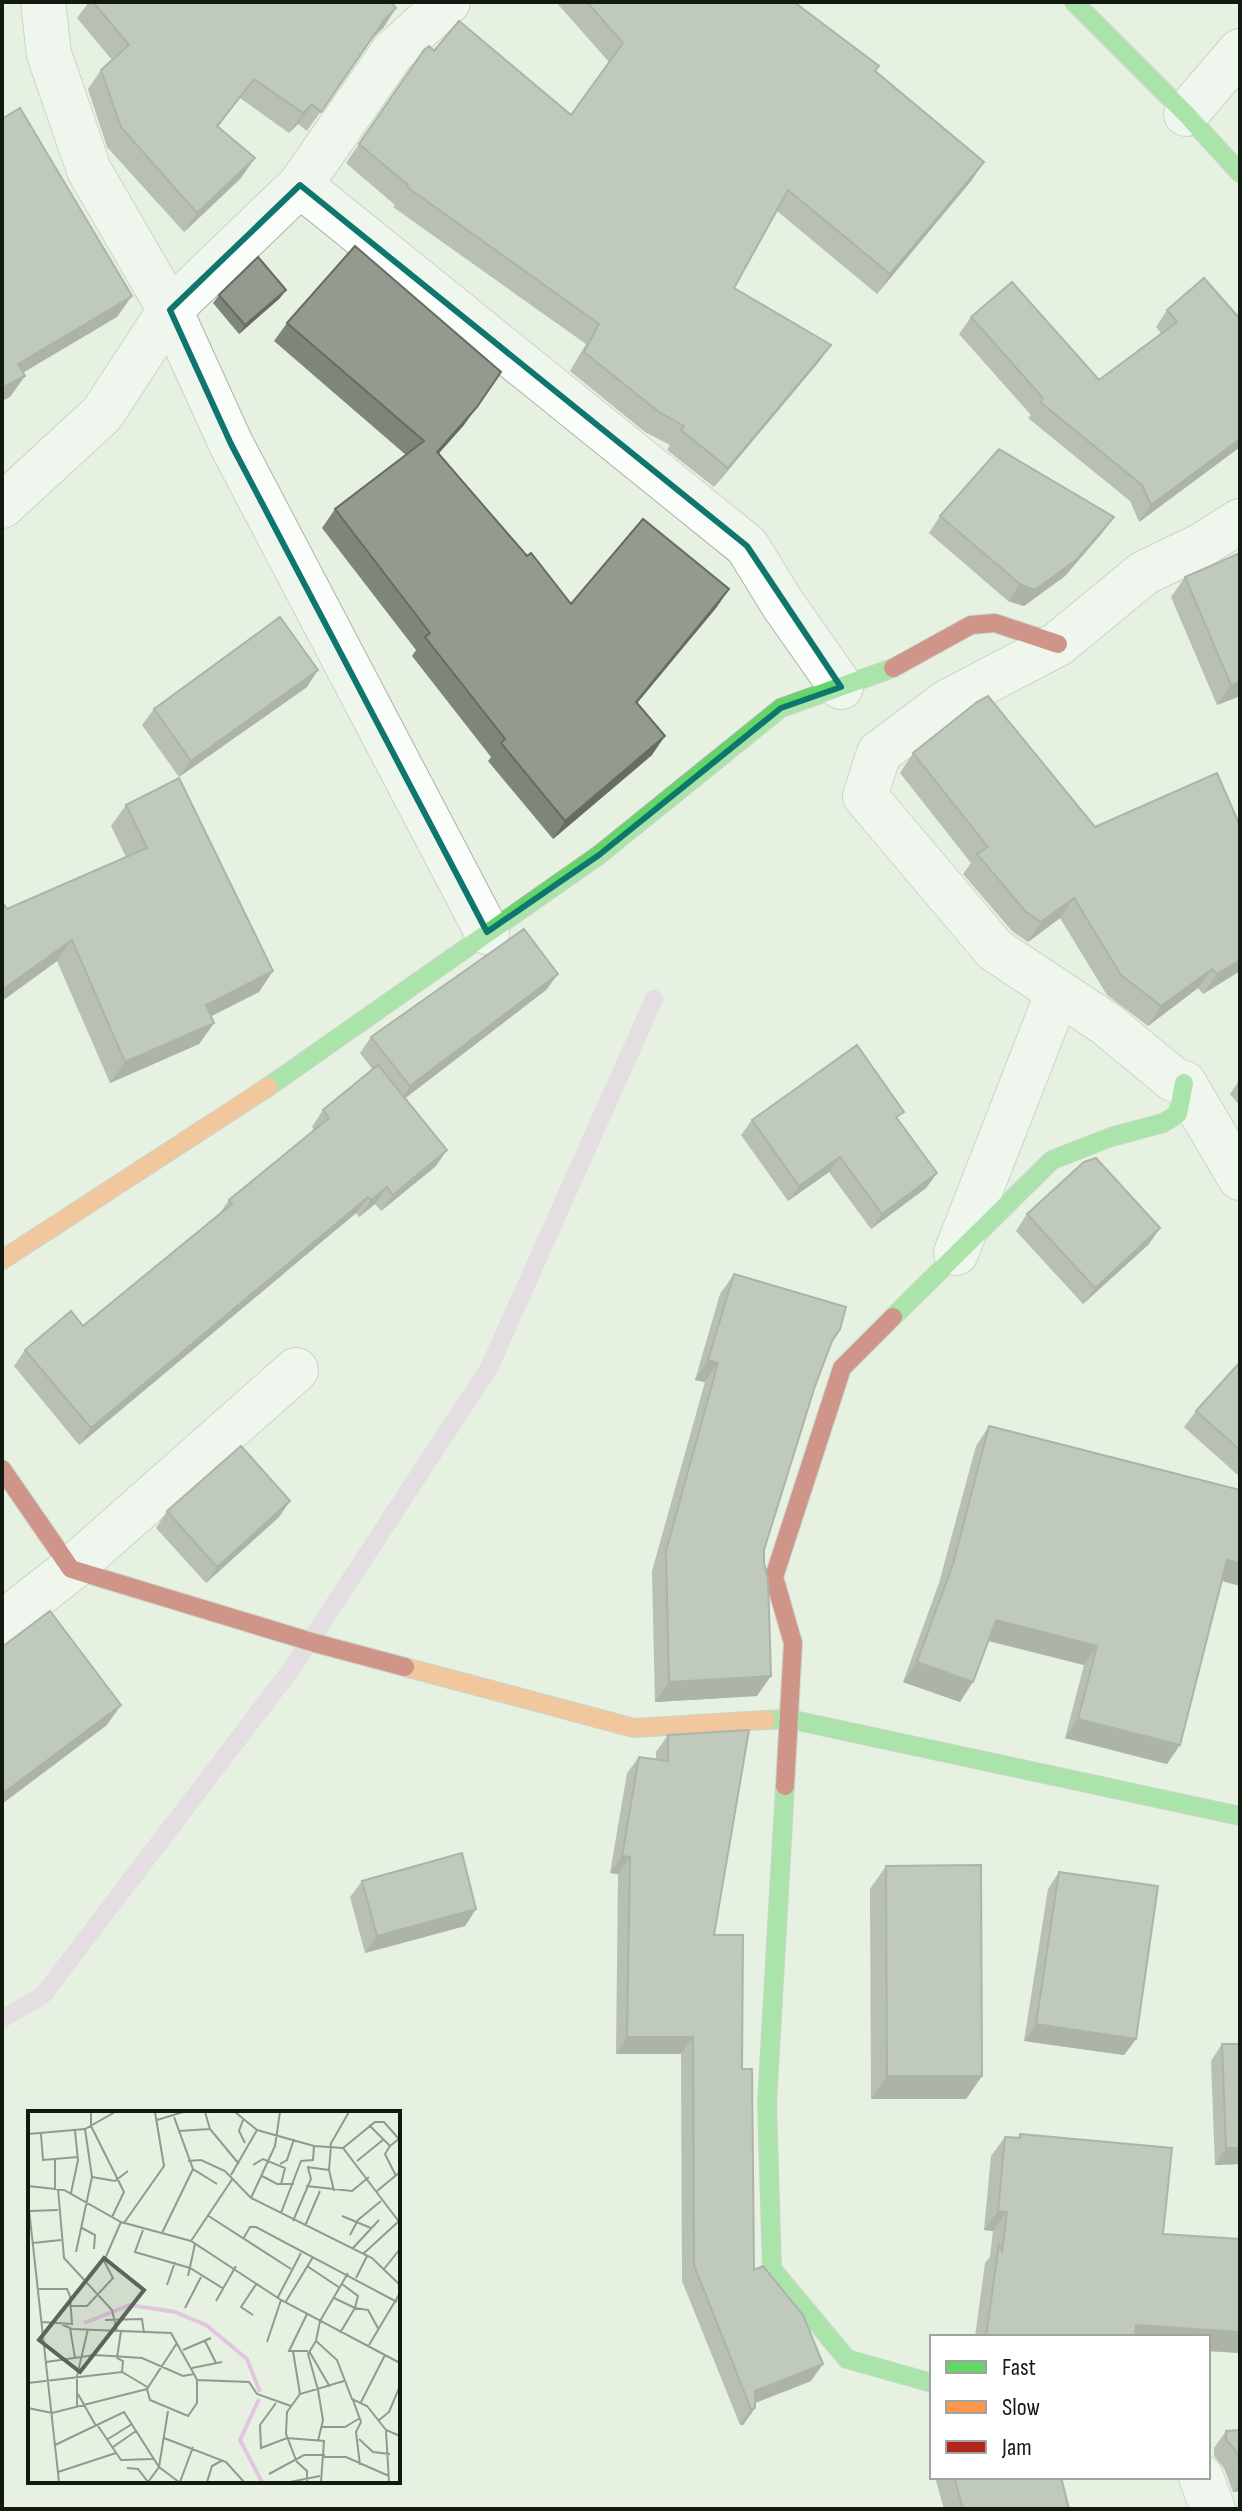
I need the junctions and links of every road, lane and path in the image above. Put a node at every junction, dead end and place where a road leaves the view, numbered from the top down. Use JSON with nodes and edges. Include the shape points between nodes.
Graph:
{"nodes":[{"id":1,"x":43,"y":2,"type":"edge"},
{"id":2,"x":448,"y":2,"type":"edge"},
{"id":3,"x":1074,"y":2,"type":"edge"},
{"id":4,"x":1240,"y":51,"type":"edge"},
{"id":5,"x":1186,"y":114,"type":"junction"},
{"id":6,"x":1240,"y":173,"type":"edge"},
{"id":7,"x":300,"y":185,"type":"junction"},
{"id":8,"x":170,"y":310,"type":"junction"},
{"id":9,"x":2,"y":506,"type":"edge"},
{"id":10,"x":1240,"y":521,"type":"edge"},
{"id":11,"x":1058,"y":644,"type":"junction"},
{"id":12,"x":841,"y":687,"type":"junction"},
{"id":13,"x":487,"y":932,"type":"junction"},
{"id":14,"x":1058,"y":992,"type":"junction"},
{"id":15,"x":1184,"y":1083,"type":"junction"},
{"id":16,"x":1240,"y":1178,"type":"edge"},
{"id":17,"x":956,"y":1253,"type":"junction"},
{"id":18,"x":2,"y":1260,"type":"edge"},
{"id":19,"x":296,"y":1370,"type":"dead end"},
{"id":20,"x":2,"y":1469,"type":"edge"},
{"id":21,"x":71,"y":1569,"type":"junction"},
{"id":22,"x":2,"y":1623,"type":"edge"},
{"id":23,"x":789,"y":1719,"type":"junction"},
{"id":24,"x":1240,"y":1816,"type":"edge"},
{"id":25,"x":930,"y":2382,"type":"edge"},
{"id":26,"x":1202,"y":2479,"type":"edge"},
{"id":27,"x":1213,"y":2509,"type":"edge"}],
"edges":[{"from":1,"to":8,"type":"street","via":[[49,54],[89,170]]},
{"from":2,"to":7,"type":"street","via":[[392,53]]},
{"from":3,"to":5,"type":"street"},
{"from":4,"to":5,"type":"street"},
{"from":5,"to":6,"type":"street"},
{"from":7,"to":8,"type":"street"},
{"from":7,"to":12,"type":"street","via":[[747,546]]},
{"from":8,"to":9,"type":"street","via":[[102,414]]},
{"from":8,"to":13,"type":"street","via":[[231,444]]},
{"from":10,"to":11,"type":"street","via":[[1144,573]]},
{"from":11,"to":12,"type":"street","via":[[995,623],[971,625],[890,670]]},
{"from":11,"to":14,"type":"street","via":[[947,702],[879,753],[865,796],[995,950]]},
{"from":12,"to":13,"type":"street","via":[[781,708],[599,855]]},
{"from":13,"to":18,"type":"street","via":[[251,1099]]},
{"from":14,"to":15,"type":"street"},
{"from":14,"to":17,"type":"street"},
{"from":15,"to":16,"type":"street"},
{"from":15,"to":17,"type":"street","via":[[1178,1114],[1052,1160]]},
{"from":17,"to":23,"type":"street","via":[[842,1368],[774,1577],[793,1643]]},
{"from":19,"to":21,"type":"street"},
{"from":20,"to":21,"type":"street"},
{"from":21,"to":22,"type":"street"},
{"from":21,"to":23,"type":"street","via":[[315,1643],[634,1728]]},
{"from":23,"to":24,"type":"street"},
{"from":23,"to":25,"type":"street","via":[[767,2103],[772,2269],[847,2359]]},
{"from":26,"to":27,"type":"street"}]}
